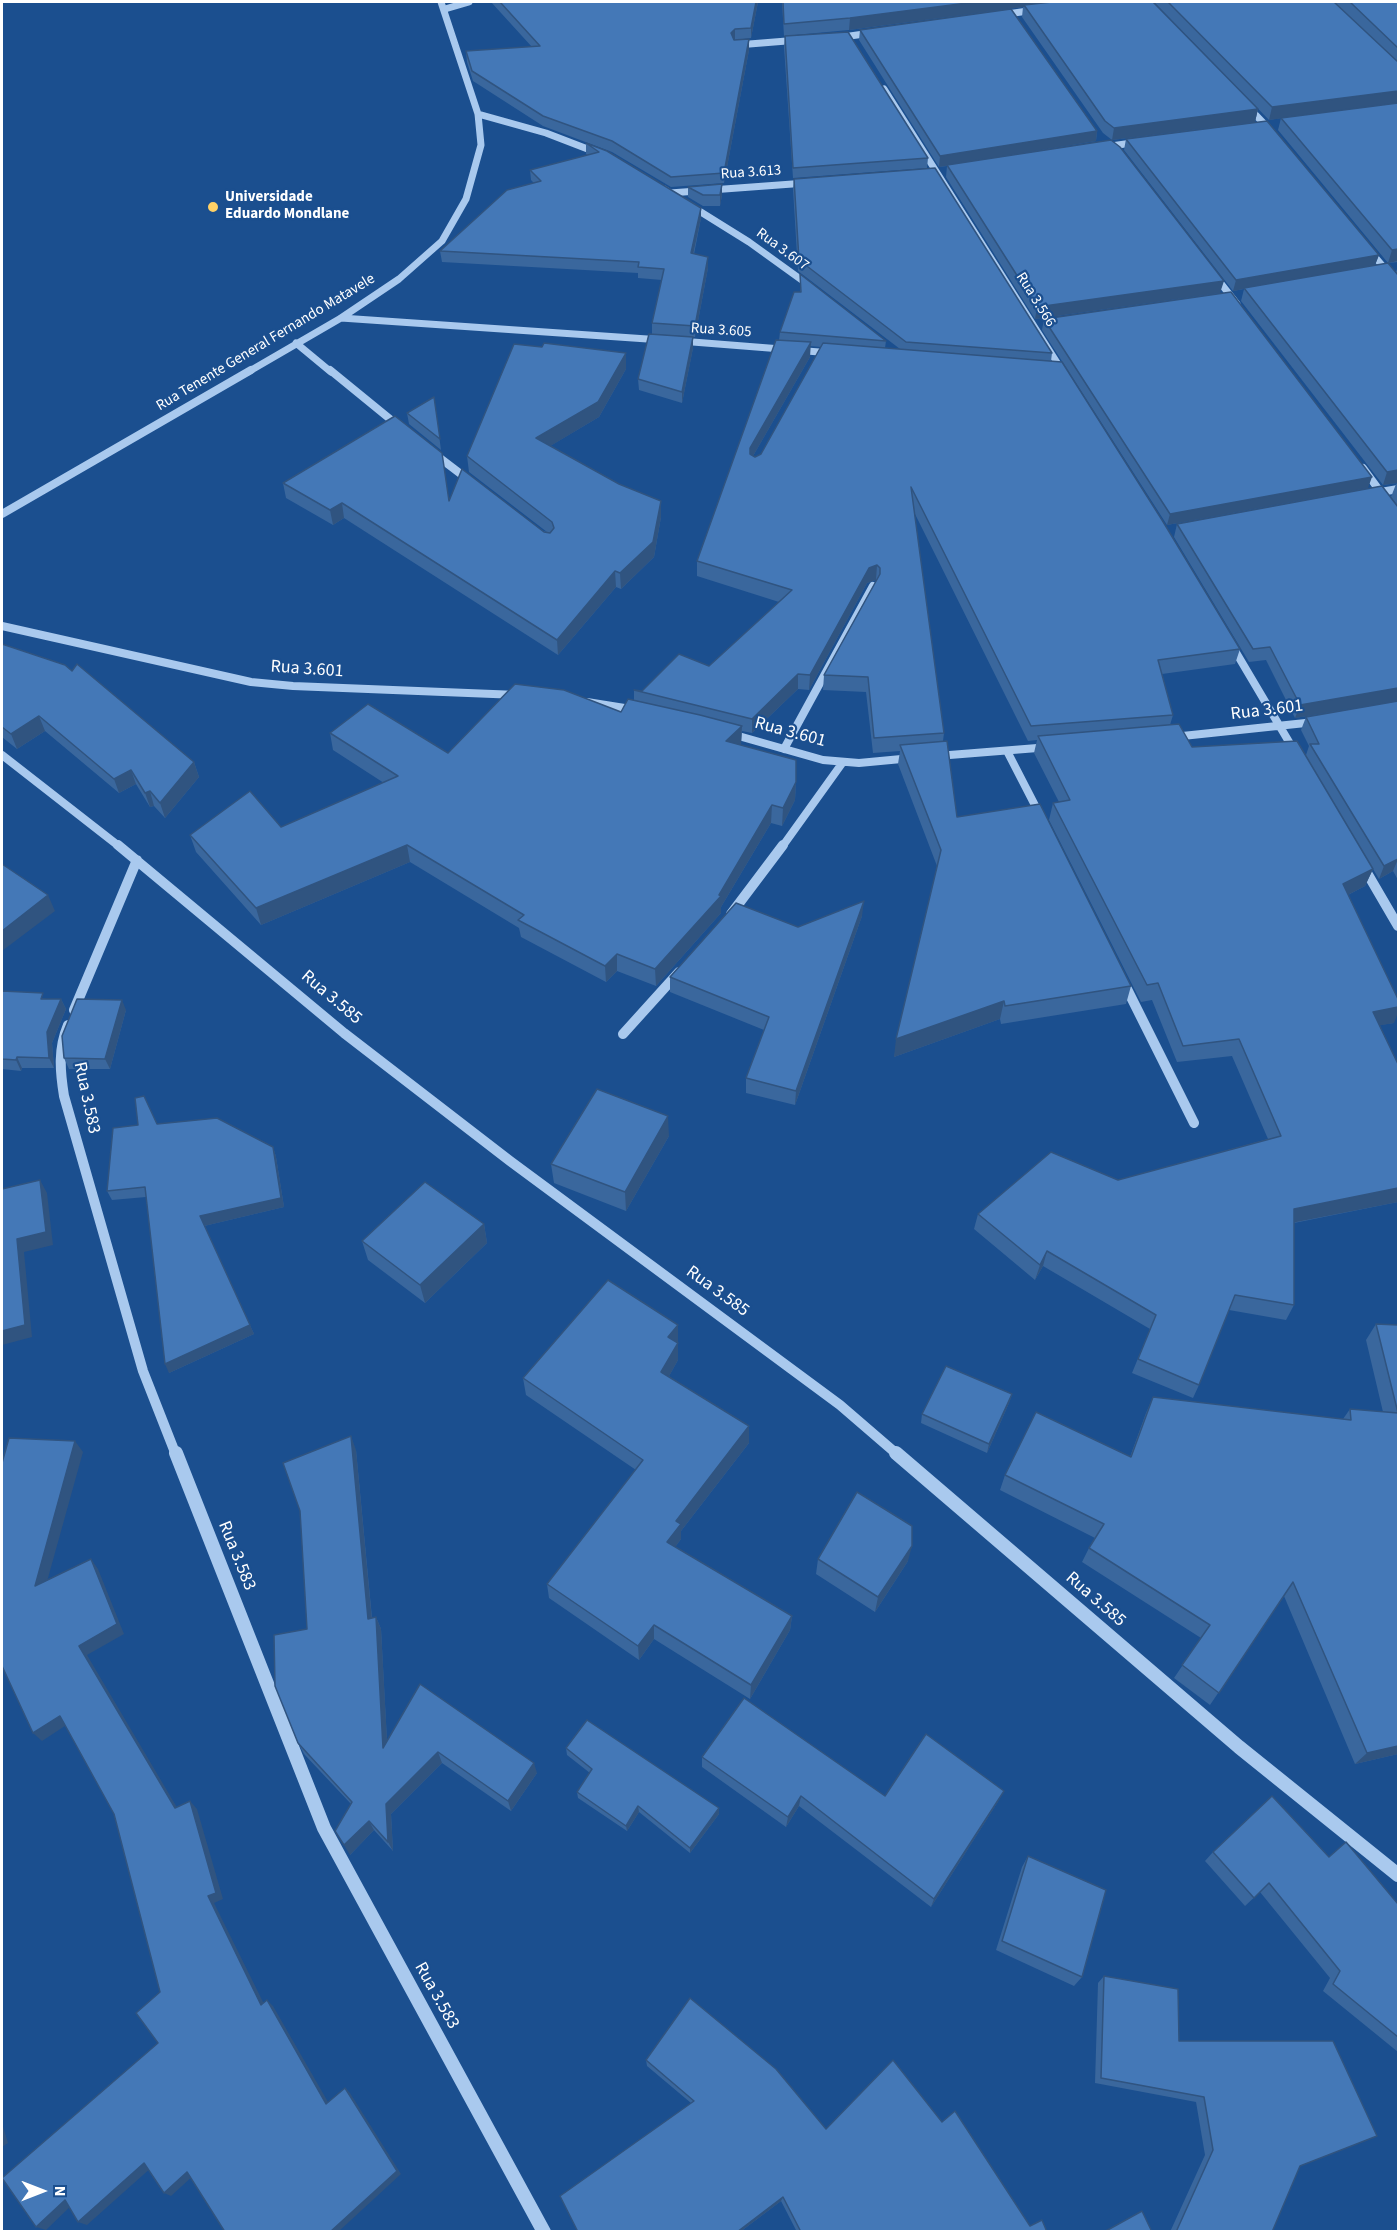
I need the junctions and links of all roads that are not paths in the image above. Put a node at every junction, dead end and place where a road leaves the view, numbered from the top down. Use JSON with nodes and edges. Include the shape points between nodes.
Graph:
{"nodes":[{"id":1,"x":441,"y":2,"type":"edge"},
{"id":2,"x":469,"y":2,"type":"edge"},
{"id":3,"x":1031,"y":2,"type":"edge"},
{"id":4,"x":445,"y":9,"type":"junction"},
{"id":5,"x":1012,"y":13,"type":"junction"},
{"id":6,"x":989,"y":16,"type":"edge"},
{"id":7,"x":1019,"y":22,"type":"edge"},
{"id":8,"x":873,"y":33,"type":"edge"},
{"id":9,"x":850,"y":36,"type":"junction"},
{"id":10,"x":839,"y":37,"type":"edge"},
{"id":11,"x":806,"y":39,"type":"edge"},
{"id":12,"x":736,"y":45,"type":"edge"},
{"id":13,"x":857,"y":46,"type":"edge"},
{"id":14,"x":882,"y":85,"type":"edge"},
{"id":15,"x":1243,"y":101,"type":"edge"},
{"id":16,"x":478,"y":114,"type":"junction"},
{"id":17,"x":1278,"y":125,"type":"edge"},
{"id":18,"x":1267,"y":126,"type":"junction"},
{"id":19,"x":1256,"y":128,"type":"edge"},
{"id":20,"x":1274,"y":135,"type":"edge"},
{"id":21,"x":1099,"y":137,"type":"edge"},
{"id":22,"x":1143,"y":142,"type":"edge"},
{"id":23,"x":1109,"y":146,"type":"junction"},
{"id":24,"x":1098,"y":148,"type":"edge"},
{"id":25,"x":1122,"y":155,"type":"edge"},
{"id":26,"x":610,"y":157,"type":"edge"},
{"id":27,"x":949,"y":171,"type":"edge"},
{"id":28,"x":938,"y":173,"type":"junction"},
{"id":29,"x":926,"y":174,"type":"edge"},
{"id":30,"x":810,"y":182,"type":"edge"},
{"id":31,"x":660,"y":187,"type":"edge"},
{"id":32,"x":670,"y":193,"type":"junction"},
{"id":33,"x":1362,"y":242,"type":"edge"},
{"id":34,"x":1398,"y":267,"type":"edge"},
{"id":35,"x":1210,"y":269,"type":"edge"},
{"id":36,"x":1384,"y":269,"type":"junction"},
{"id":37,"x":1372,"y":271,"type":"edge"},
{"id":38,"x":1398,"y":284,"type":"edge"},
{"id":39,"x":821,"y":294,"type":"edge"},
{"id":40,"x":1243,"y":295,"type":"edge"},
{"id":41,"x":1232,"y":297,"type":"junction"},
{"id":42,"x":1220,"y":299,"type":"edge"},
{"id":43,"x":1246,"y":316,"type":"edge"},
{"id":44,"x":341,"y":318,"type":"junction"},
{"id":45,"x":1046,"y":324,"type":"edge"},
{"id":46,"x":1035,"y":325,"type":"junction"},
{"id":47,"x":296,"y":343,"type":"junction"},
{"id":48,"x":819,"y":352,"type":"junction"},
{"id":49,"x":843,"y":354,"type":"edge"},
{"id":50,"x":813,"y":362,"type":"edge"},
{"id":51,"x":1051,"y":370,"type":"edge"},
{"id":52,"x":1063,"y":371,"type":"junction"},
{"id":53,"x":1069,"y":381,"type":"edge"},
{"id":54,"x":404,"y":430,"type":"edge"},
{"id":55,"x":422,"y":444,"type":"edge"},
{"id":56,"x":1360,"y":464,"type":"edge"},
{"id":57,"x":477,"y":486,"type":"edge"},
{"id":58,"x":1398,"y":489,"type":"edge"},
{"id":59,"x":1381,"y":492,"type":"junction"},
{"id":60,"x":1370,"y":494,"type":"edge"},
{"id":61,"x":2,"y":514,"type":"edge"},
{"id":62,"x":1398,"y":516,"type":"edge"},
{"id":63,"x":873,"y":586,"type":"edge"},
{"id":64,"x":2,"y":626,"type":"edge"},
{"id":65,"x":1225,"y":635,"type":"edge"},
{"id":66,"x":527,"y":696,"type":"edge"},
{"id":67,"x":577,"y":700,"type":"edge"},
{"id":68,"x":649,"y":711,"type":"edge"},
{"id":69,"x":1328,"y":719,"type":"edge"},
{"id":70,"x":1281,"y":728,"type":"junction"},
{"id":71,"x":717,"y":730,"type":"edge"},
{"id":72,"x":1166,"y":737,"type":"edge"},
{"id":73,"x":1063,"y":746,"type":"edge"},
{"id":74,"x":784,"y":749,"type":"junction"},
{"id":75,"x":1007,"y":751,"type":"junction"},
{"id":76,"x":2,"y":755,"type":"edge"},
{"id":77,"x":1298,"y":757,"type":"edge"},
{"id":78,"x":843,"y":762,"type":"junction"},
{"id":79,"x":1045,"y":826,"type":"edge"},
{"id":80,"x":1357,"y":856,"type":"edge"},
{"id":81,"x":138,"y":860,"type":"junction"},
{"id":82,"x":723,"y":923,"type":"edge"},
{"id":83,"x":1398,"y":926,"type":"edge"},
{"id":84,"x":684,"y":966,"type":"edge"},
{"id":85,"x":1120,"y":975,"type":"edge"},
{"id":86,"x":623,"y":1035,"type":"dead end"},
{"id":87,"x":1194,"y":1123,"type":"dead end"},
{"id":88,"x":1398,"y":1875,"type":"edge"},
{"id":89,"x":544,"y":2232,"type":"edge"}],
"edges":[{"from":1,"to":4,"type":"street","name":"Rua Tenente General Fernando Matavele"},
{"from":2,"to":4,"type":"street"},
{"from":3,"to":5,"type":"street","via":[[1045,8]]},
{"from":4,"to":16,"type":"street","name":"Rua Tenente General Fernando Matavele"},
{"from":5,"to":6,"type":"street"},
{"from":5,"to":7,"type":"street"},
{"from":8,"to":9,"type":"street"},
{"from":9,"to":10,"type":"street"},
{"from":9,"to":13,"type":"street"},
{"from":11,"to":12,"type":"street"},
{"from":14,"to":28,"type":"street","name":"Rua 3.566"},
{"from":15,"to":18,"type":"street"},
{"from":16,"to":26,"type":"street"},
{"from":16,"to":44,"type":"street","name":"Rua Tenente General Fernando Matavele","via":[[481,146],[466,199],[442,241],[399,279]]},
{"from":17,"to":18,"type":"street"},
{"from":18,"to":19,"type":"street"},
{"from":18,"to":20,"type":"street"},
{"from":21,"to":23,"type":"street"},
{"from":22,"to":23,"type":"street"},
{"from":23,"to":24,"type":"street"},
{"from":23,"to":25,"type":"street"},
{"from":27,"to":28,"type":"street"},
{"from":28,"to":29,"type":"street"},
{"from":28,"to":46,"type":"street","name":"Rua 3.566"},
{"from":30,"to":32,"type":"street","name":"Rua 3.613"},
{"from":31,"to":32,"type":"street"},
{"from":32,"to":39,"type":"street","name":"Rua 3.607","via":[[749,242]]},
{"from":33,"to":36,"type":"street"},
{"from":34,"to":36,"type":"street"},
{"from":35,"to":41,"type":"street"},
{"from":36,"to":37,"type":"street"},
{"from":36,"to":38,"type":"street"},
{"from":40,"to":41,"type":"street"},
{"from":41,"to":42,"type":"street"},
{"from":41,"to":43,"type":"street"},
{"from":44,"to":47,"type":"street","name":"Rua Tenente General Fernando Matavele"},
{"from":44,"to":48,"type":"street","name":"Rua 3.605"},
{"from":45,"to":46,"type":"street"},
{"from":46,"to":52,"type":"street","name":"Rua 3.566"},
{"from":47,"to":54,"type":"street"},
{"from":47,"to":61,"type":"street","name":"Rua Tenente General Fernando Matavele"},
{"from":48,"to":49,"type":"street","name":"Rua 3.605"},
{"from":48,"to":50,"type":"street"},
{"from":51,"to":52,"type":"street"},
{"from":52,"to":53,"type":"street","name":"Rua 3.566"},
{"from":55,"to":57,"type":"street"},
{"from":56,"to":59,"type":"street"},
{"from":58,"to":59,"type":"street"},
{"from":59,"to":60,"type":"street"},
{"from":59,"to":62,"type":"street"},
{"from":63,"to":74,"type":"street"},
{"from":64,"to":66,"type":"street","name":"Rua 3.601","via":[[251,682]]},
{"from":65,"to":70,"type":"street"},
{"from":67,"to":68,"type":"street"},
{"from":69,"to":70,"type":"street","name":"Rua 3.601"},
{"from":70,"to":72,"type":"street","name":"Rua 3.601"},
{"from":70,"to":77,"type":"street"},
{"from":71,"to":74,"type":"street","name":"Rua 3.601"},
{"from":73,"to":75,"type":"street","name":"Rua 3.601"},
{"from":74,"to":78,"type":"street","name":"Rua 3.601"},
{"from":75,"to":78,"type":"street","name":"Rua 3.601"},
{"from":75,"to":79,"type":"street"},
{"from":76,"to":81,"type":"street","name":"Rua 3.585"},
{"from":78,"to":82,"type":"street"},
{"from":80,"to":83,"type":"street"},
{"from":81,"to":88,"type":"street","name":"Rua 3.585","via":[[344,1033],[840,1405],[1239,1747]]},
{"from":81,"to":89,"type":"street","name":"Rua 3.583","via":[[59,1045],[59,1054],[64,1096],[143,1371],[324,1828]]},
{"from":84,"to":86,"type":"street"},
{"from":85,"to":87,"type":"street"}]}
